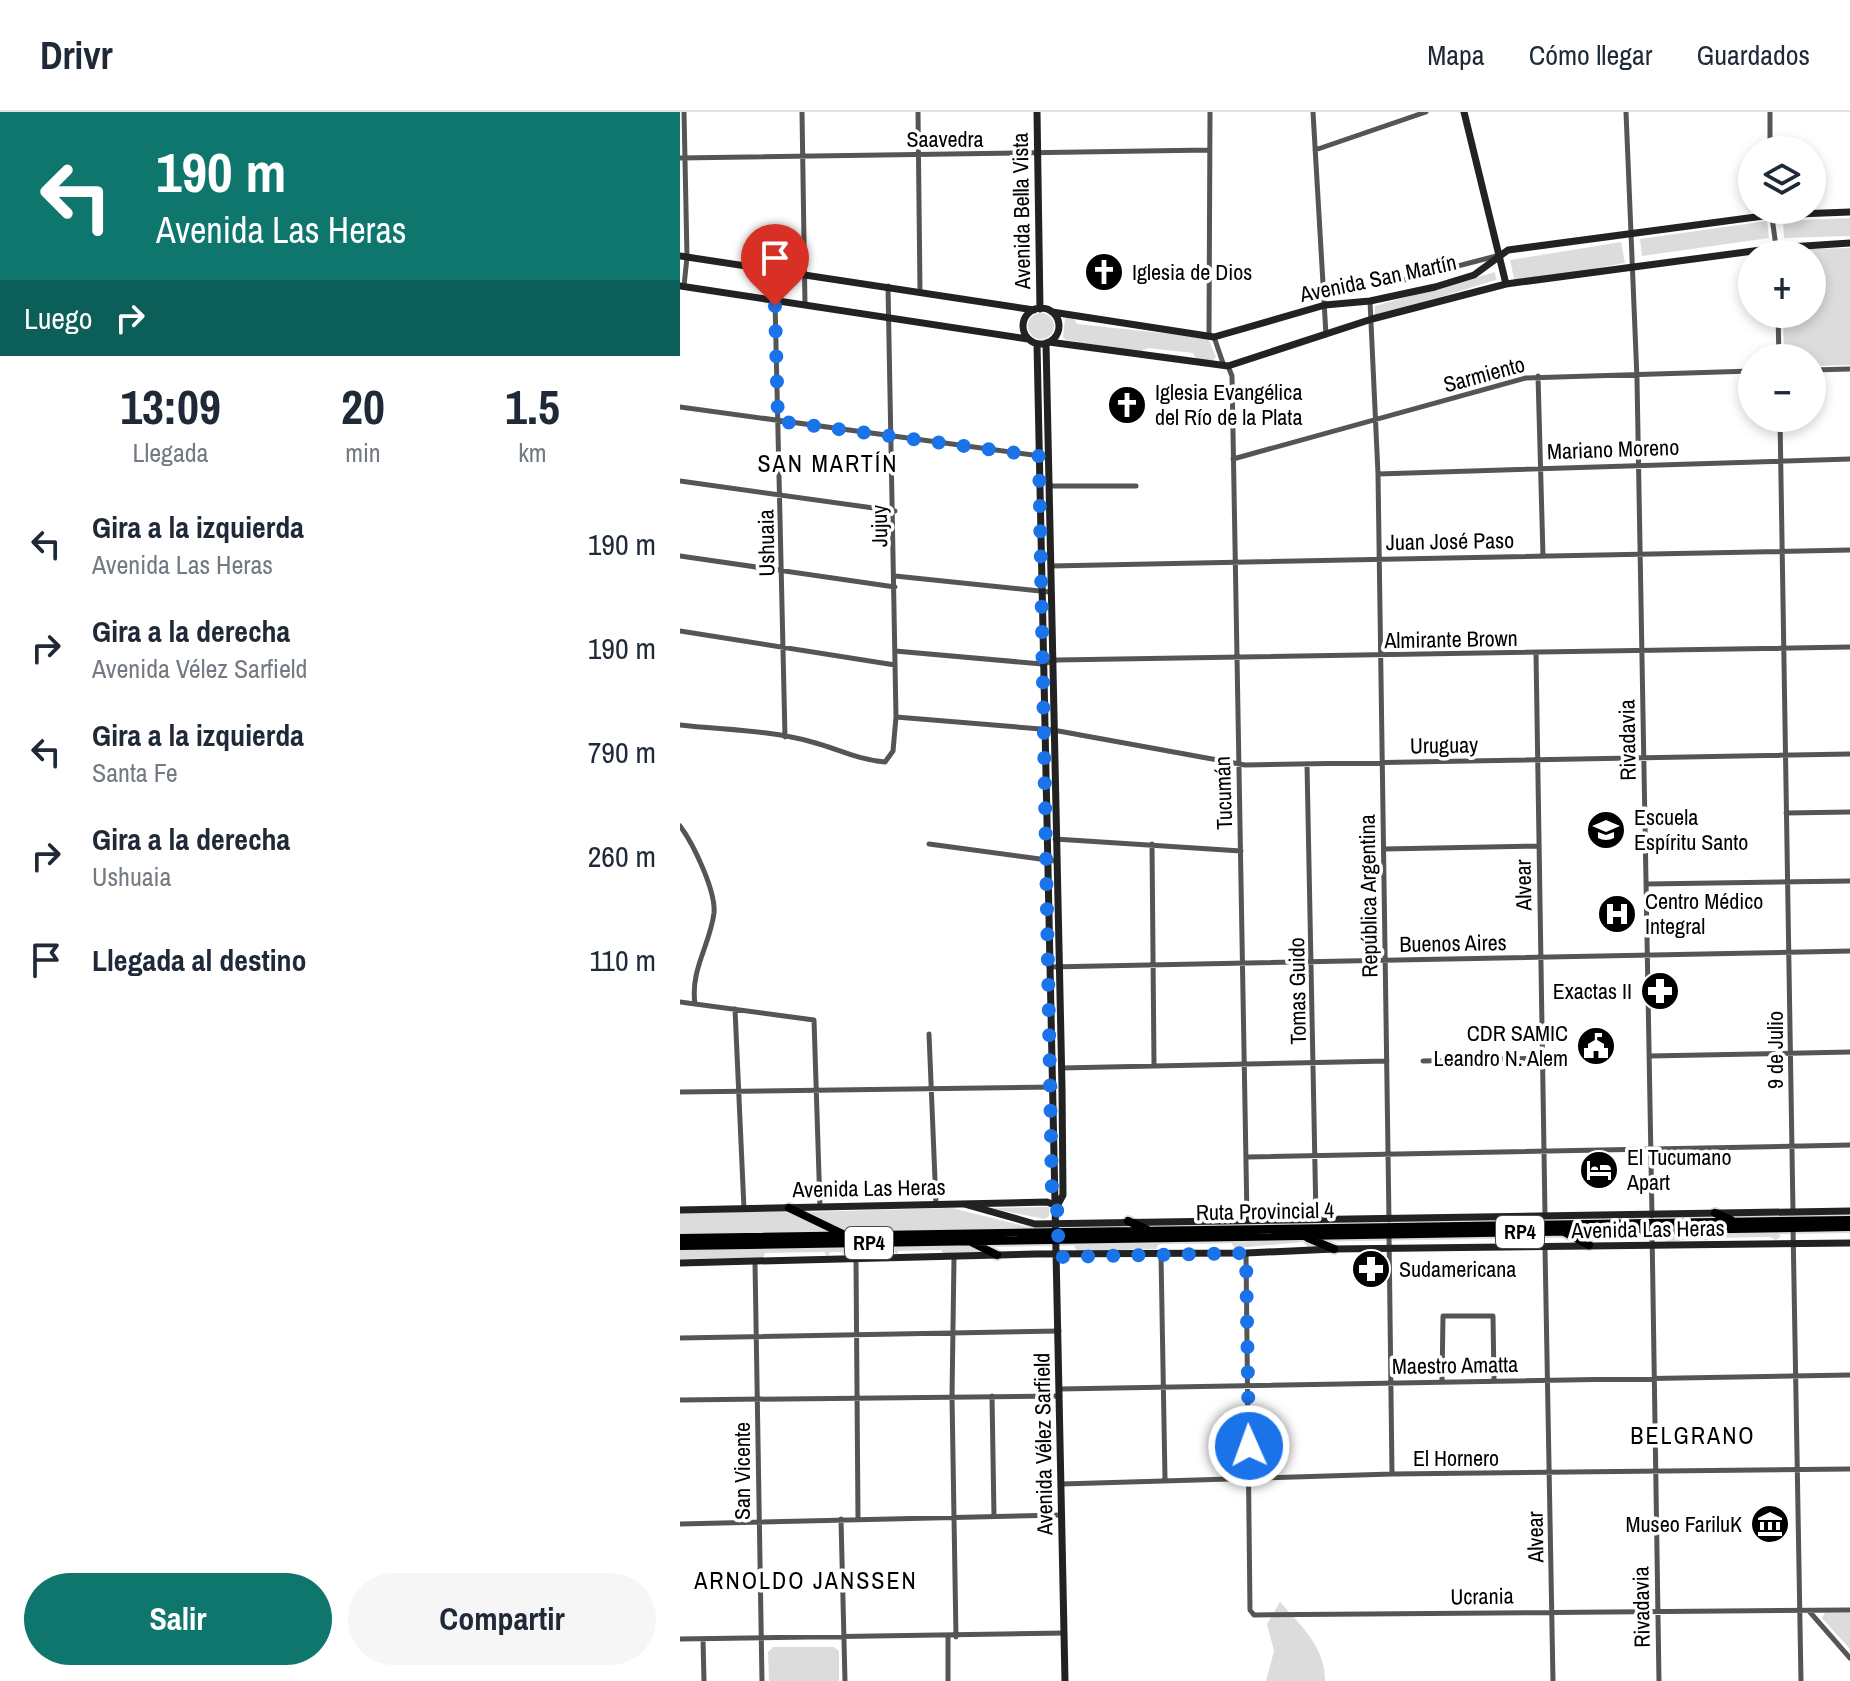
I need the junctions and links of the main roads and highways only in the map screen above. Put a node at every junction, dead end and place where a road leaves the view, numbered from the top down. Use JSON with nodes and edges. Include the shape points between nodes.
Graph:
{"nodes":[{"id":1,"x":1037,"y":112,"type":"edge"},
{"id":2,"x":1464,"y":112,"type":"edge"},
{"id":3,"x":1826,"y":212,"type":"edge"},
{"id":4,"x":1850,"y":212,"type":"edge"},
{"id":5,"x":1738,"y":217,"type":"edge"},
{"id":6,"x":1850,"y":243,"type":"edge"},
{"id":7,"x":1826,"y":246,"type":"edge"},
{"id":8,"x":1501,"y":255,"type":"junction"},
{"id":9,"x":1738,"y":255,"type":"edge"},
{"id":10,"x":684,"y":256,"type":"edge"},
{"id":11,"x":1506,"y":284,"type":"junction"},
{"id":12,"x":682,"y":286,"type":"edge"},
{"id":13,"x":1037,"y":309,"type":"junction"},
{"id":14,"x":1052,"y":312,"type":"junction"},
{"id":15,"x":1028,"y":339,"type":"junction"},
{"id":16,"x":1044,"y":343,"type":"junction"},
{"id":17,"x":1050,"y":838,"type":"junction"},
{"id":18,"x":1053,"y":967,"type":"junction"},
{"id":19,"x":964,"y":1204,"type":"junction"},
{"id":20,"x":1057,"y":1206,"type":"junction"},
{"id":21,"x":789,"y":1208,"type":"junction"},
{"id":22,"x":680,"y":1210,"type":"edge"},
{"id":23,"x":1850,"y":1211,"type":"edge"},
{"id":24,"x":1715,"y":1213,"type":"junction"},
{"id":25,"x":1793,"y":1220,"type":"junction"},
{"id":26,"x":1850,"y":1220,"type":"edge"},
{"id":27,"x":1128,"y":1221,"type":"junction"},
{"id":28,"x":1058,"y":1222,"type":"junction"},
{"id":29,"x":1736,"y":1222,"type":"junction"},
{"id":30,"x":1652,"y":1223,"type":"junction"},
{"id":31,"x":1850,"y":1227,"type":"edge"},
{"id":32,"x":1150,"y":1231,"type":"junction"},
{"id":33,"x":1389,"y":1231,"type":"junction"},
{"id":34,"x":1563,"y":1232,"type":"junction"},
{"id":35,"x":848,"y":1236,"type":"junction"},
{"id":36,"x":1058,"y":1236,"type":"junction"},
{"id":37,"x":1304,"y":1236,"type":"junction"},
{"id":38,"x":680,"y":1238,"type":"edge"},
{"id":39,"x":970,"y":1241,"type":"junction"},
{"id":40,"x":1850,"y":1243,"type":"edge"},
{"id":41,"x":1589,"y":1245,"type":"junction"},
{"id":42,"x":680,"y":1246,"type":"edge"},
{"id":43,"x":1334,"y":1249,"type":"junction"},
{"id":44,"x":997,"y":1255,"type":"junction"},
{"id":45,"x":1059,"y":1257,"type":"junction"},
{"id":46,"x":680,"y":1263,"type":"edge"},
{"id":47,"x":1065,"y":1681,"type":"edge"}],
"edges":[{"from":1,"to":13,"type":"main road","name":"Avenida Bella Vista"},
{"from":2,"to":8,"type":"main road"},
{"from":3,"to":4,"type":"main road","name":"Avenida San Martín"},
{"from":5,"to":8,"type":"main road","name":"Avenida San Martín"},
{"from":6,"to":7,"type":"main road","name":"Avenida San Martín"},
{"from":8,"to":11,"type":"main road"},
{"from":8,"to":14,"type":"main road","name":"Avenida San Martín","via":[[1474,275],[1370,301],[1325,305],[1212,336]]},
{"from":9,"to":11,"type":"main road","name":"Avenida San Martín"},
{"from":10,"to":13,"type":"main road"},
{"from":11,"to":16,"type":"main road","name":"Avenida San Martín","via":[[1372,319],[1226,366]]},
{"from":12,"to":15,"type":"main road"},
{"from":13,"to":14,"type":"main road"},
{"from":13,"to":15,"type":"main road","via":[[1023,324]]},
{"from":14,"to":16,"type":"main road","via":[[1058,329]]},
{"from":15,"to":16,"type":"main road"},
{"from":16,"to":17,"type":"main road","name":"Avenida Vélez Sarfield","via":[[1053,730]]},
{"from":16,"to":17,"type":"main road","name":"Avenida Vélez Sarfield","via":[[1040,592]]},
{"from":17,"to":18,"type":"main road","name":"Avenida Vélez Sarfield"},
{"from":18,"to":20,"type":"main road","name":"Avenida Vélez Sarfield","via":[[1052,1194]]},
{"from":18,"to":20,"type":"main road","name":"Avenida Vélez Sarfield","via":[[1062,1087],[1063,1195]]},
{"from":19,"to":20,"type":"main road","name":"Avenida Las Heras"},
{"from":19,"to":21,"type":"main road","name":"Avenida Las Heras"},
{"from":19,"to":28,"type":"main road","name":"Avenida Las Heras","via":[[1035,1224]]},
{"from":20,"to":28,"type":"main road","name":"Avenida Vélez Sarfield"},
{"from":21,"to":22,"type":"main road","name":"Avenida Las Heras"},
{"from":21,"to":35,"type":"main road"},
{"from":23,"to":25,"type":"main road","name":"Avenida Las Heras"},
{"from":24,"to":25,"type":"main road","name":"Avenida Las Heras"},
{"from":24,"to":29,"type":"main road"},
{"from":24,"to":30,"type":"main road","name":"Avenida Las Heras"},
{"from":25,"to":26,"type":"main road","name":"Ruta Provincial 4","number":"RP4"},
{"from":25,"to":29,"type":"main road","name":"Ruta Provincial 4","number":"RP4"},
{"from":25,"to":30,"type":"main road","name":"Ruta Provincial 4","number":"RP4"},
{"from":25,"to":31,"type":"main road","name":"Ruta Provincial 4","number":"RP4"},
{"from":27,"to":28,"type":"main road","name":"Avenida Las Heras"},
{"from":27,"to":30,"type":"main road","name":"Avenida Las Heras","via":[[1545,1214]]},
{"from":27,"to":32,"type":"main road"},
{"from":28,"to":36,"type":"main road","name":"Avenida Vélez Sarfield"},
{"from":29,"to":30,"type":"main road","name":"Ruta Provincial 4","number":"RP4"},
{"from":30,"to":33,"type":"main road","name":"Ruta Provincial 4","number":"RP4"},
{"from":30,"to":34,"type":"main road","name":"Ruta Provincial 4","number":"RP4"},
{"from":32,"to":33,"type":"main road","name":"Ruta Provincial 4","number":"RP4"},
{"from":32,"to":36,"type":"main road","name":"Ruta Provincial 4","number":"RP4"},
{"from":33,"to":34,"type":"main road","name":"Ruta Provincial 4","number":"RP4"},
{"from":33,"to":37,"type":"main road","name":"Ruta Provincial 4","number":"RP4"},
{"from":34,"to":41,"type":"main road"},
{"from":35,"to":36,"type":"main road","name":"Ruta Provincial 4","number":"RP4"},
{"from":35,"to":38,"type":"main road","name":"Ruta Provincial 4","number":"RP4"},
{"from":36,"to":37,"type":"main road","name":"Ruta Provincial 4","number":"RP4"},
{"from":36,"to":39,"type":"main road","name":"Ruta Provincial 4","number":"RP4"},
{"from":36,"to":45,"type":"main road","name":"Avenida Vélez Sarfield"},
{"from":37,"to":43,"type":"main road"},
{"from":39,"to":42,"type":"main road","name":"Ruta Provincial 4","number":"RP4"},
{"from":39,"to":44,"type":"main road"},
{"from":40,"to":41,"type":"main road","name":"Avenida Las Heras"},
{"from":41,"to":43,"type":"main road","name":"Avenida Las Heras"},
{"from":43,"to":45,"type":"main road","name":"Avenida Las Heras"},
{"from":44,"to":45,"type":"main road","name":"Avenida Las Heras","number":"RP4"},
{"from":44,"to":46,"type":"main road","name":"Avenida Las Heras","number":"RP4"},
{"from":45,"to":47,"type":"main road","name":"Avenida Vélez Sarfield"}]}
